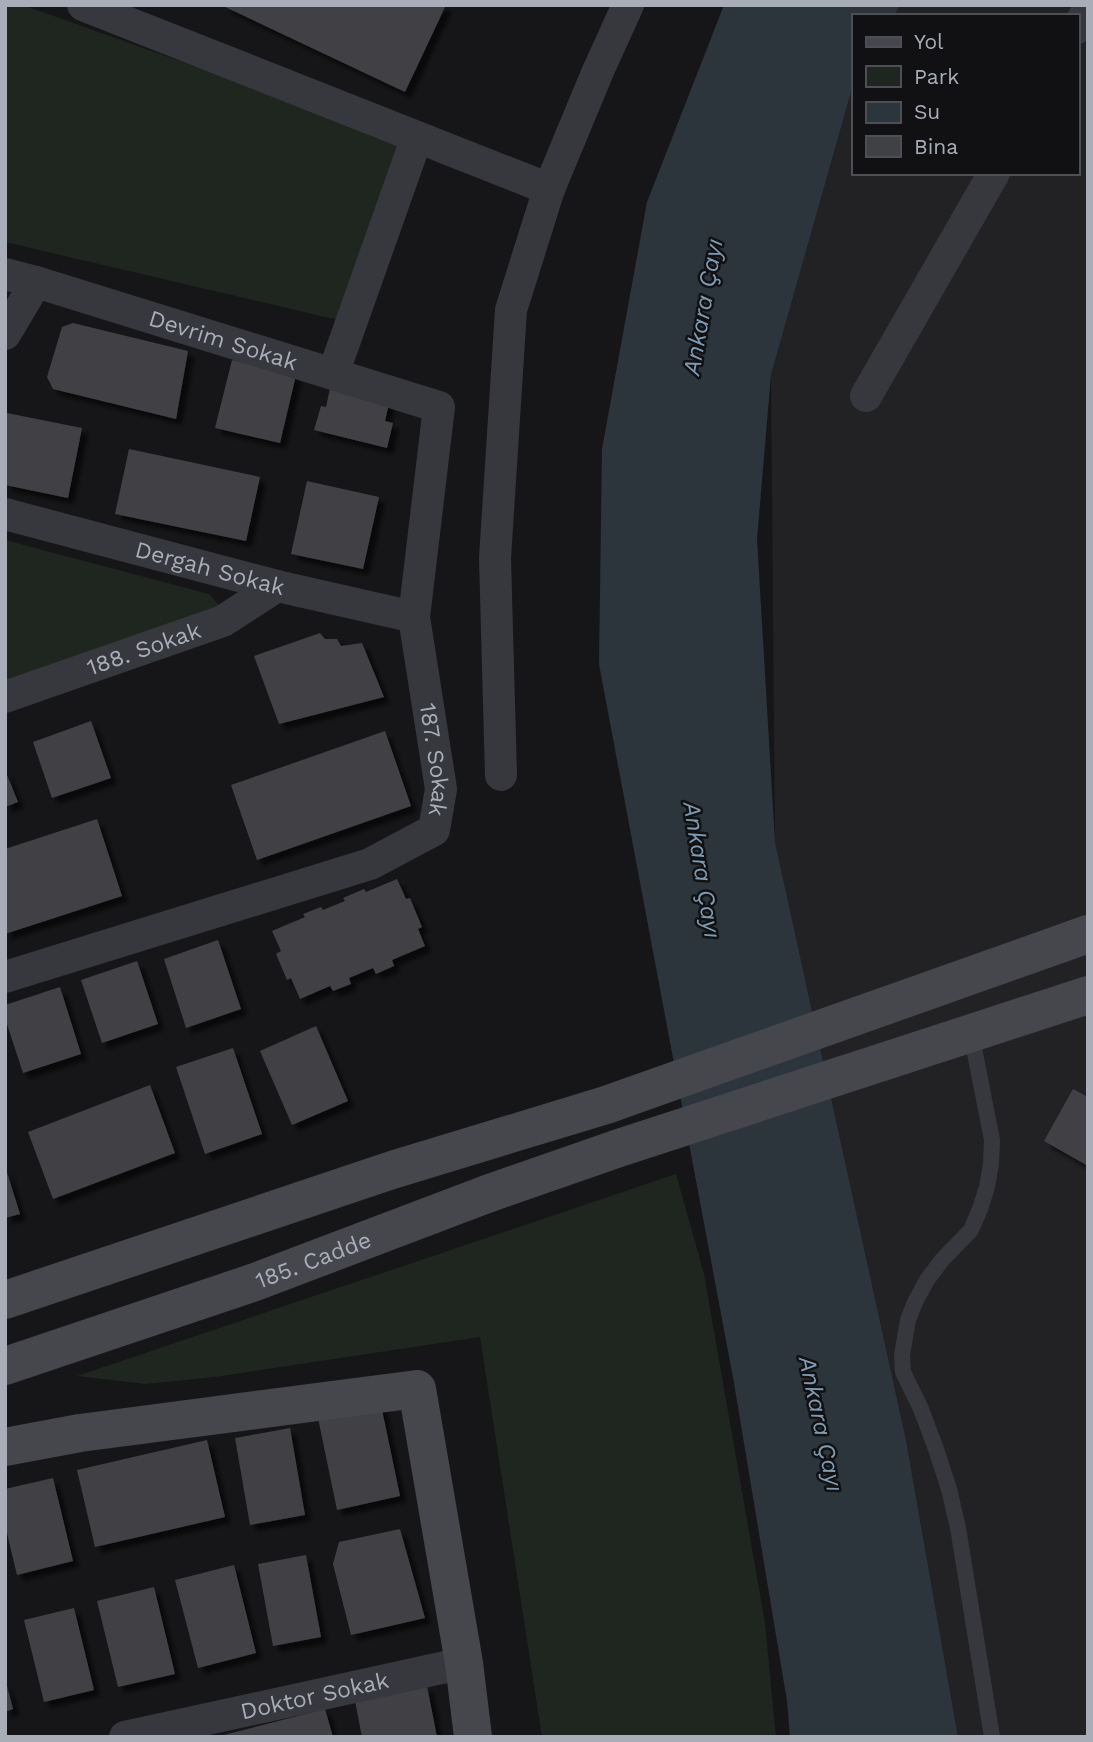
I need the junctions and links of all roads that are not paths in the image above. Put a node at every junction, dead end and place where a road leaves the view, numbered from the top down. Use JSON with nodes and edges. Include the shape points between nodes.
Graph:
{"nodes":[{"id":1,"x":83,"y":5,"type":"edge"},
{"id":2,"x":628,"y":5,"type":"edge"},
{"id":3,"x":417,"y":137,"type":"junction"},
{"id":4,"x":993,"y":175,"type":"edge"},
{"id":5,"x":549,"y":189,"type":"junction"},
{"id":6,"x":5,"y":274,"type":"edge"},
{"id":7,"x":36,"y":282,"type":"junction"},
{"id":8,"x":5,"y":334,"type":"edge"},
{"id":9,"x":333,"y":374,"type":"junction"},
{"id":10,"x":866,"y":396,"type":"dead end"},
{"id":11,"x":439,"y":407,"type":"joint"},
{"id":12,"x":5,"y":514,"type":"edge"},
{"id":13,"x":277,"y":586,"type":"junction"},
{"id":14,"x":414,"y":617,"type":"junction"},
{"id":15,"x":5,"y":697,"type":"edge"},
{"id":16,"x":501,"y":775,"type":"dead end"},
{"id":17,"x":1088,"y":934,"type":"edge"},
{"id":18,"x":5,"y":977,"type":"edge"},
{"id":19,"x":1088,"y":995,"type":"edge"},
{"id":20,"x":971,"y":1033,"type":"junction"},
{"id":21,"x":5,"y":1300,"type":"edge"},
{"id":22,"x":5,"y":1366,"type":"edge"},
{"id":23,"x":5,"y":1447,"type":"edge"},
{"id":24,"x":464,"y":1663,"type":"junction"},
{"id":25,"x":125,"y":1737,"type":"edge"},
{"id":26,"x":473,"y":1737,"type":"edge"},
{"id":27,"x":992,"y":1737,"type":"edge"}],
"edges":[{"from":1,"to":3,"type":"street"},
{"from":2,"to":5,"type":"street"},
{"from":3,"to":5,"type":"street"},
{"from":3,"to":9,"type":"street"},
{"from":4,"to":10,"type":"street"},
{"from":5,"to":16,"type":"street","via":[[511,310],[495,558]]},
{"from":6,"to":7,"type":"street","name":"Devrim Sokak"},
{"from":7,"to":8,"type":"street"},
{"from":7,"to":9,"type":"street","name":"Devrim Sokak"},
{"from":9,"to":11,"type":"street","name":"Devrim Sokak"},
{"from":11,"to":14,"type":"street","name":"187. Sokak"},
{"from":12,"to":13,"type":"street","name":"Dergah Sokak"},
{"from":13,"to":14,"type":"street","name":"Dergah Sokak"},
{"from":13,"to":15,"type":"street","name":"188. Sokak","via":[[223,621]]},
{"from":14,"to":18,"type":"street","name":"187. Sokak","via":[[441,789],[434,830],[370,864]]},
{"from":17,"to":21,"type":"street","via":[[607,1105],[392,1170]]},
{"from":19,"to":20,"type":"street","name":"185. Cadde"},
{"from":20,"to":22,"type":"street","name":"185. Cadde","via":[[619,1148],[255,1282]]},
{"from":20,"to":27,"type":"lane","via":[[992,1140],[987,1187],[971,1230],[942,1260],[915,1302],[902,1355],[903,1372],[949,1489]]},
{"from":23,"to":24,"type":"street","via":[[417,1389]]},
{"from":24,"to":25,"type":"street","name":"Doktor Sokak"},
{"from":24,"to":26,"type":"street"}]}
